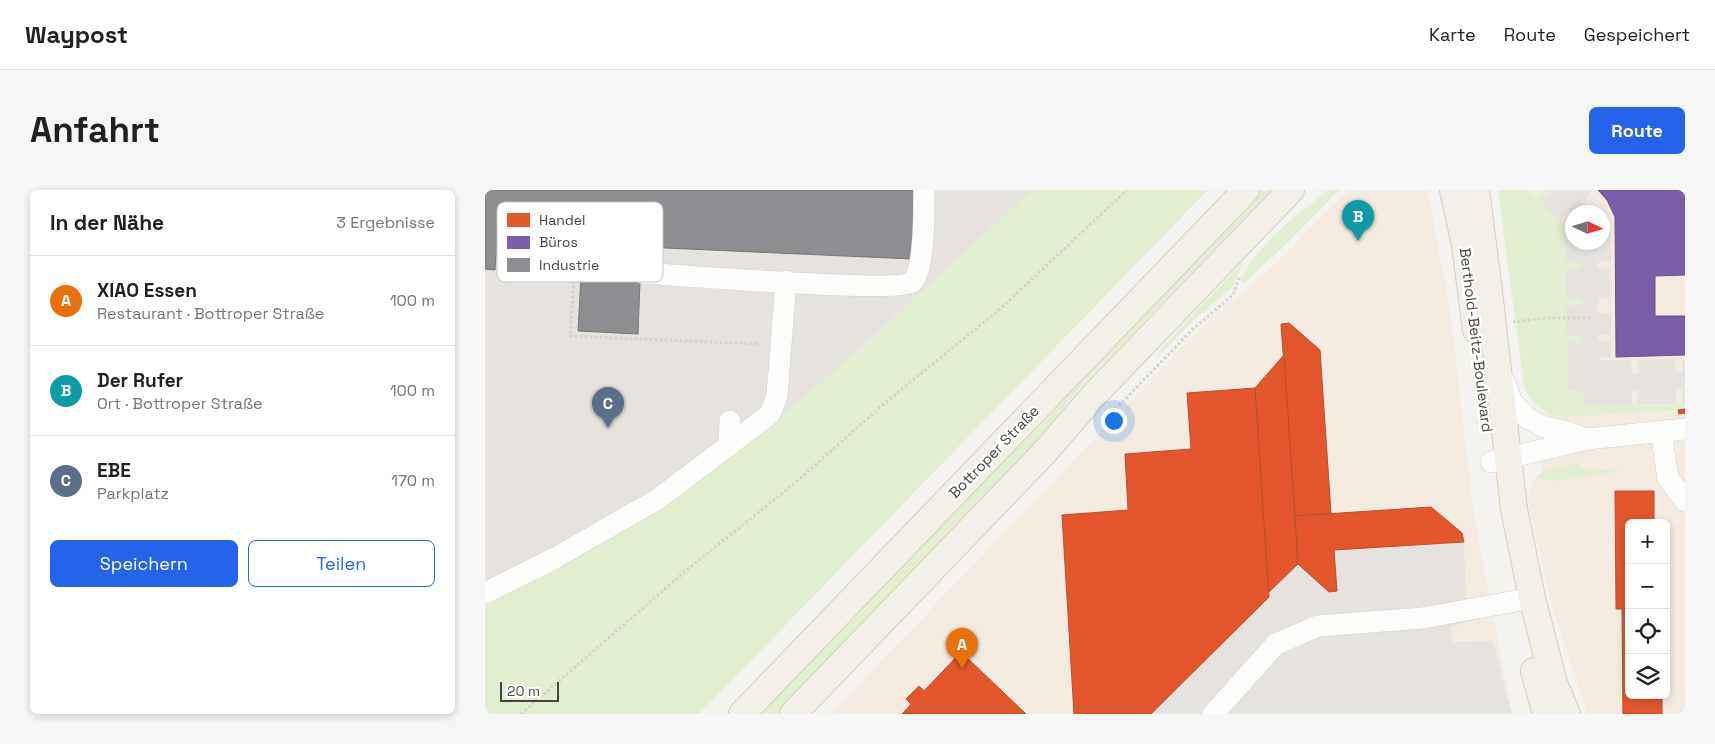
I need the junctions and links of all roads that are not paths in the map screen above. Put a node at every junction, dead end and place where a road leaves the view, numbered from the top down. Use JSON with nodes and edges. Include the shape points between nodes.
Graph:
{"nodes":[{"id":1,"x":924,"y":190,"type":"edge"},
{"id":2,"x":1291,"y":190,"type":"edge"},
{"id":3,"x":1453,"y":190,"type":"edge"},
{"id":4,"x":1475,"y":190,"type":"edge"},
{"id":5,"x":1237,"y":194,"type":"edge"},
{"id":6,"x":663,"y":274,"type":"edge"},
{"id":7,"x":786,"y":281,"type":"junction"},
{"id":8,"x":1497,"y":356,"type":"junction"},
{"id":9,"x":730,"y":421,"type":"dead end"},
{"id":10,"x":1685,"y":429,"type":"edge"},
{"id":11,"x":1661,"y":432,"type":"junction"},
{"id":12,"x":1587,"y":439,"type":"junction"},
{"id":13,"x":729,"y":446,"type":"junction"},
{"id":14,"x":1499,"y":461,"type":"junction"},
{"id":15,"x":1683,"y":497,"type":"edge"},
{"id":16,"x":485,"y":593,"type":"edge"},
{"id":17,"x":1524,"y":599,"type":"junction"},
{"id":18,"x":742,"y":714,"type":"edge"},
{"id":19,"x":793,"y":714,"type":"edge"},
{"id":20,"x":1213,"y":714,"type":"edge"},
{"id":21,"x":1546,"y":714,"type":"edge"},
{"id":22,"x":1567,"y":714,"type":"edge"}],
"edges":[{"from":1,"to":7,"type":"street","via":[[921,252],[918,273],[913,282],[903,286]]},
{"from":2,"to":19,"type":"main road"},
{"from":3,"to":14,"type":"main road","name":"Berthold-Beitz-Boulevard","via":[[1465,245]]},
{"from":4,"to":8,"type":"main road","name":"Berthold-Beitz-Boulevard"},
{"from":5,"to":18,"type":"main road","name":"Bottroper Straße"},
{"from":6,"to":7,"type":"street"},
{"from":7,"to":13,"type":"street","via":[[774,408]]},
{"from":8,"to":12,"type":"street","via":[[1507,393],[1523,415],[1544,427]]},
{"from":8,"to":14,"type":"main road","name":"Berthold-Beitz-Boulevard"},
{"from":9,"to":13,"type":"street"},
{"from":10,"to":11,"type":"street"},
{"from":11,"to":12,"type":"street"},
{"from":11,"to":15,"type":"street","via":[[1668,478]]},
{"from":12,"to":14,"type":"street"},
{"from":13,"to":16,"type":"street"},
{"from":14,"to":17,"type":"main road","name":"Berthold-Beitz-Boulevard","via":[[1514,509]]},
{"from":14,"to":17,"type":"main road","name":"Berthold-Beitz-Boulevard","via":[[1495,490]]},
{"from":17,"to":20,"type":"street","via":[[1423,618],[1319,626],[1276,644]]},
{"from":17,"to":21,"type":"main road","name":"Berthold-Beitz-Boulevard"},
{"from":17,"to":22,"type":"main road","name":"Berthold-Beitz-Boulevard"}]}
